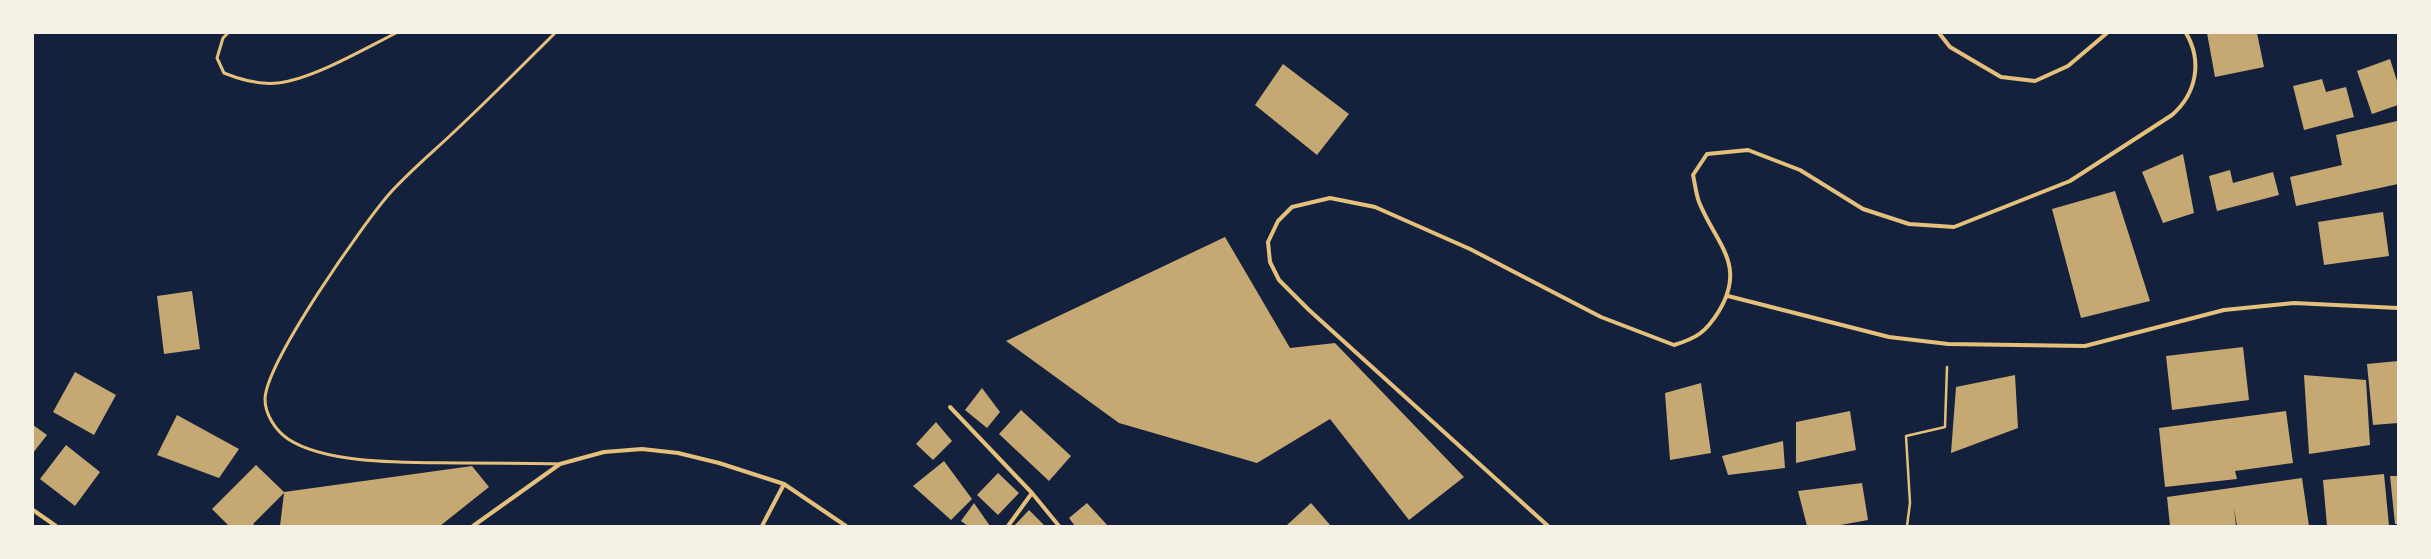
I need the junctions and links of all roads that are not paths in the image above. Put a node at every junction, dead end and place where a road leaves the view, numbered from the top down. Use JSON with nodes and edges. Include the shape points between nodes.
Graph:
{"nodes":[{"id":1,"x":228,"y":33,"type":"edge"},
{"id":2,"x":396,"y":33,"type":"edge"},
{"id":3,"x":555,"y":33,"type":"edge"},
{"id":4,"x":1939,"y":33,"type":"edge"},
{"id":5,"x":2107,"y":33,"type":"edge"},
{"id":6,"x":2186,"y":33,"type":"edge"},
{"id":7,"x":1728,"y":296,"type":"junction"},
{"id":8,"x":2398,"y":308,"type":"edge"},
{"id":9,"x":950,"y":407,"type":"dead end"},
{"id":10,"x":560,"y":464,"type":"junction"},
{"id":11,"x":784,"y":484,"type":"junction"},
{"id":12,"x":1032,"y":493,"type":"junction"},
{"id":13,"x":33,"y":510,"type":"edge"},
{"id":14,"x":835,"y":516,"type":"junction"},
{"id":15,"x":56,"y":526,"type":"edge"},
{"id":16,"x":473,"y":526,"type":"edge"},
{"id":17,"x":762,"y":526,"type":"edge"},
{"id":18,"x":842,"y":526,"type":"edge"},
{"id":19,"x":846,"y":526,"type":"edge"},
{"id":20,"x":1008,"y":526,"type":"edge"},
{"id":21,"x":1059,"y":526,"type":"edge"},
{"id":22,"x":1548,"y":526,"type":"edge"}],
"edges":[{"from":1,"to":2,"type":"lane","via":[[223,38],[218,58],[224,73],[243,81],[278,83],[308,74]]},
{"from":3,"to":10,"type":"lane","via":[[391,192],[346,253],[286,345],[269,377],[265,398],[266,410],[280,432],[289,440],[328,454],[388,462]]},
{"from":4,"to":5,"type":"street","via":[[1950,47],[2001,77],[2035,81],[2068,66]]},
{"from":6,"to":7,"type":"street","via":[[2195,60],[2194,82],[2184,104],[2172,115],[2070,180],[1954,227],[1909,224],[1863,209],[1800,170],[1748,150],[1707,154],[1693,175],[1699,202],[1723,246],[1731,268]]},
{"from":7,"to":8,"type":"street","via":[[1889,337],[1948,344],[2085,346],[2224,310],[2294,303]]},
{"from":7,"to":22,"type":"street","via":[[1702,334],[1674,345],[1601,317],[1470,250],[1375,208],[1330,198],[1292,207],[1278,221],[1268,242],[1270,262],[1279,280]]},
{"from":9,"to":12,"type":"street"},
{"from":10,"to":11,"type":"street","via":[[604,452],[642,449],[678,453],[719,463]]},
{"from":10,"to":16,"type":"street"},
{"from":11,"to":14,"type":"street"},
{"from":11,"to":17,"type":"street"},
{"from":12,"to":20,"type":"street"},
{"from":12,"to":21,"type":"street"},
{"from":13,"to":15,"type":"street"},
{"from":14,"to":18,"type":"street"},
{"from":14,"to":19,"type":"street"}]}
